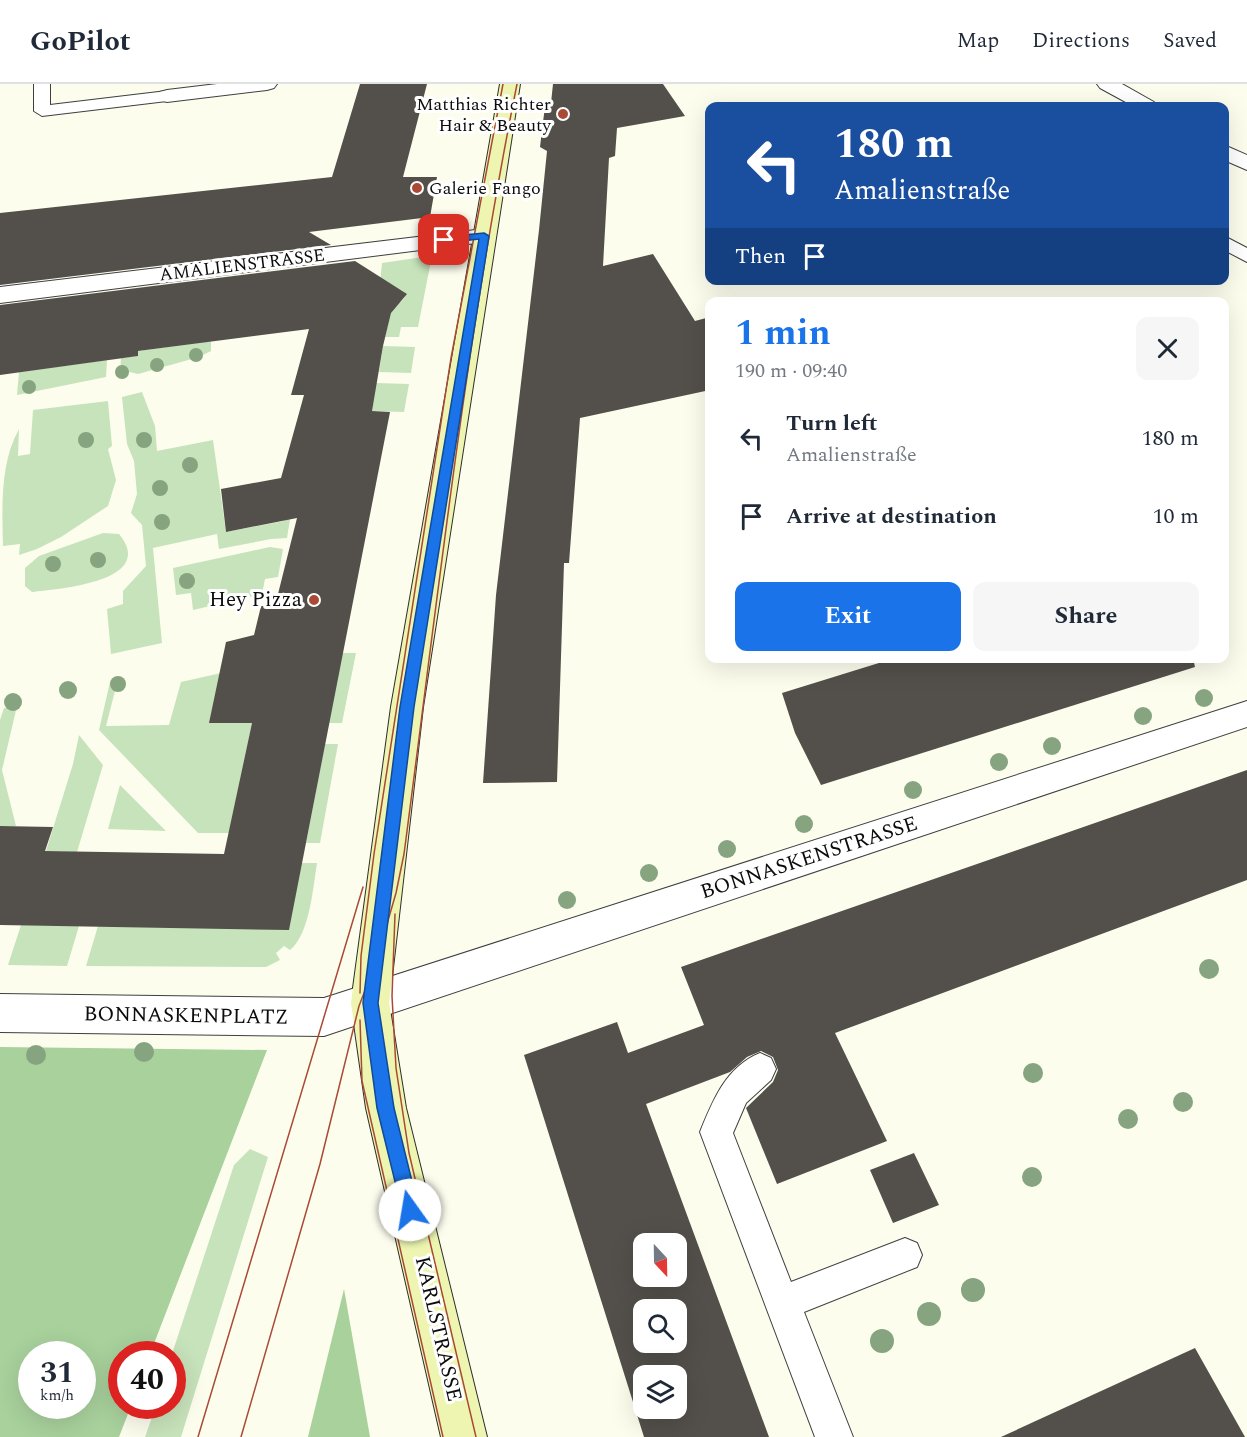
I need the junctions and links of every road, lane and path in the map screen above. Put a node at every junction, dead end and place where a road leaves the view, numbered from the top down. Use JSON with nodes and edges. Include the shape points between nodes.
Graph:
{"nodes":[{"id":1,"x":42,"y":84,"type":"edge"},
{"id":2,"x":267,"y":84,"type":"edge"},
{"id":3,"x":510,"y":84,"type":"edge"},
{"id":4,"x":1107,"y":84,"type":"edge"},
{"id":5,"x":167,"y":96,"type":"joint"},
{"id":6,"x":1139,"y":102,"type":"edge"},
{"id":7,"x":1229,"y":154,"type":"edge"},
{"id":8,"x":1247,"y":164,"type":"edge"},
{"id":9,"x":484,"y":236,"type":"junction"},
{"id":10,"x":1229,"y":245,"type":"edge"},
{"id":11,"x":1247,"y":256,"type":"edge"},
{"id":12,"x":0,"y":295,"type":"edge"},
{"id":13,"x":1247,"y":714,"type":"edge"},
{"id":14,"x":370,"y":1003,"type":"junction"},
{"id":15,"x":0,"y":1013,"type":"edge"},
{"id":16,"x":760,"y":1069,"type":"dead end"},
{"id":17,"x":905,"y":1255,"type":"dead end"},
{"id":18,"x":782,"y":1303,"type":"junction"},
{"id":19,"x":464,"y":1437,"type":"edge"},
{"id":20,"x":834,"y":1437,"type":"edge"}],
"edges":[{"from":1,"to":5,"type":"lane","via":[[42,111]]},
{"from":2,"to":5,"type":"street"},
{"from":3,"to":9,"type":"street","name":"KARLSTRASSE"},
{"from":4,"to":6,"type":"street"},
{"from":7,"to":8,"type":"street"},
{"from":9,"to":12,"type":"street","name":"AMALIENSTRASSE"},
{"from":9,"to":14,"type":"street","name":"KARLSTRASSE","via":[[407,707]]},
{"from":10,"to":11,"type":"lane"},
{"from":13,"to":14,"type":"street","name":"BONNASKENSTRASSE"},
{"from":14,"to":15,"type":"street","name":"BONNASKENPLATZ","via":[[324,1017],[302,1018]]},
{"from":14,"to":19,"type":"street","name":"KARLSTRASSE","via":[[386,1108]]},
{"from":16,"to":18,"type":"lane","via":[[735,1092],[716,1132]]},
{"from":17,"to":18,"type":"lane"},
{"from":18,"to":20,"type":"lane"}]}
